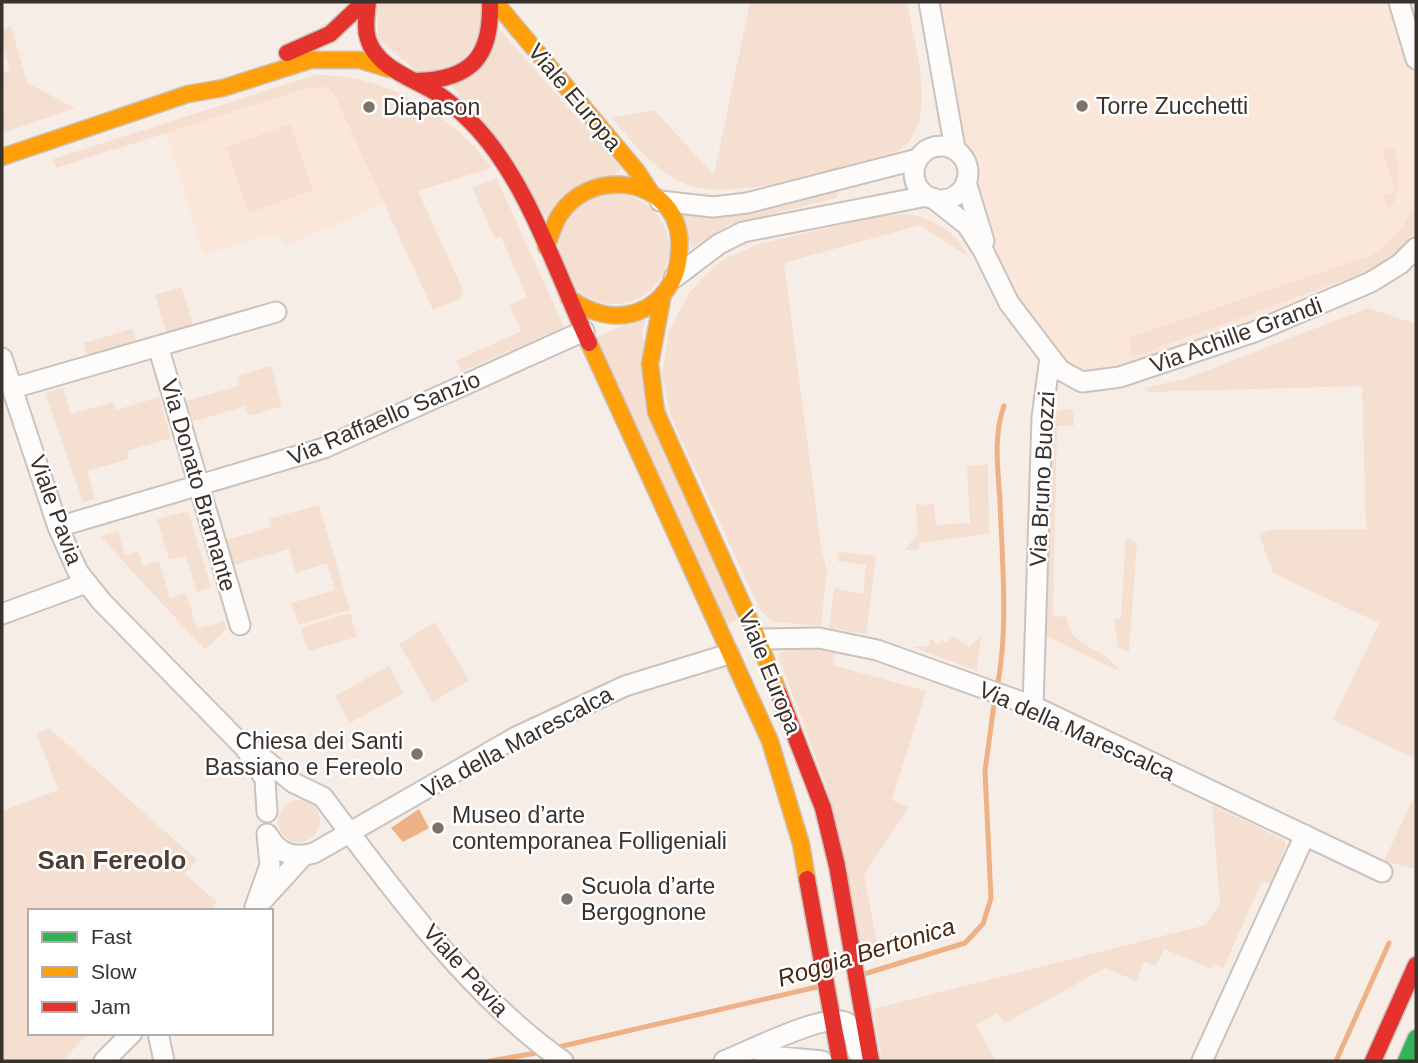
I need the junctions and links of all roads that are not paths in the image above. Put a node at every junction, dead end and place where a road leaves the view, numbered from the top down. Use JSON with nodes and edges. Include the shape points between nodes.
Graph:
{"nodes":[{"id":1,"x":366,"y":2,"type":"edge"},
{"id":2,"x":492,"y":2,"type":"edge"},
{"id":3,"x":929,"y":2,"type":"edge"},
{"id":4,"x":1399,"y":2,"type":"edge"},
{"id":5,"x":1414,"y":53,"type":"edge"},
{"id":6,"x":389,"y":69,"type":"junction"},
{"id":7,"x":416,"y":81,"type":"junction"},
{"id":8,"x":944,"y":86,"type":"junction"},
{"id":9,"x":188,"y":94,"type":"junction"},
{"id":10,"x":954,"y":149,"type":"junction"},
{"id":11,"x":924,"y":154,"type":"junction"},
{"id":12,"x":2,"y":158,"type":"edge"},
{"id":13,"x":966,"y":182,"type":"junction"},
{"id":14,"x":656,"y":197,"type":"junction"},
{"id":15,"x":930,"y":197,"type":"junction"},
{"id":16,"x":546,"y":247,"type":"junction"},
{"id":17,"x":1416,"y":248,"type":"edge"},
{"id":18,"x":993,"y":269,"type":"junction"},
{"id":19,"x":669,"y":286,"type":"junction"},
{"id":20,"x":569,"y":298,"type":"junction"},
{"id":21,"x":276,"y":312,"type":"dead end"},
{"id":22,"x":619,"y":316,"type":"junction"},
{"id":23,"x":584,"y":331,"type":"junction"},
{"id":24,"x":158,"y":346,"type":"junction"},
{"id":25,"x":2,"y":358,"type":"edge"},
{"id":26,"x":1050,"y":358,"type":"junction"},
{"id":27,"x":13,"y":388,"type":"junction"},
{"id":28,"x":199,"y":486,"type":"junction"},
{"id":29,"x":58,"y":527,"type":"junction"},
{"id":30,"x":86,"y":583,"type":"junction"},
{"id":31,"x":2,"y":614,"type":"edge"},
{"id":32,"x":240,"y":625,"type":"dead end"},
{"id":33,"x":758,"y":639,"type":"junction"},
{"id":34,"x":729,"y":654,"type":"junction"},
{"id":35,"x":1032,"y":706,"type":"junction"},
{"id":36,"x":230,"y":732,"type":"junction"},
{"id":37,"x":302,"y":788,"type":"junction"},
{"id":38,"x":330,"y":806,"type":"junction"},
{"id":39,"x":267,"y":812,"type":"junction"},
{"id":40,"x":352,"y":832,"type":"junction"},
{"id":41,"x":268,"y":835,"type":"junction"},
{"id":42,"x":1305,"y":835,"type":"junction"},
{"id":43,"x":326,"y":846,"type":"junction"},
{"id":44,"x":303,"y":856,"type":"junction"},
{"id":45,"x":379,"y":869,"type":"junction"},
{"id":46,"x":1382,"y":872,"type":"dead end"},
{"id":47,"x":254,"y":909,"type":"edge"},
{"id":48,"x":1416,"y":965,"type":"edge"},
{"id":49,"x":833,"y":1020,"type":"junction"},
{"id":50,"x":130,"y":1035,"type":"edge"},
{"id":51,"x":159,"y":1035,"type":"edge"},
{"id":52,"x":1416,"y":1038,"type":"edge"},
{"id":53,"x":104,"y":1061,"type":"edge"},
{"id":54,"x":164,"y":1061,"type":"edge"},
{"id":55,"x":562,"y":1061,"type":"edge"},
{"id":56,"x":724,"y":1061,"type":"edge"},
{"id":57,"x":764,"y":1061,"type":"edge"},
{"id":58,"x":822,"y":1061,"type":"edge"},
{"id":59,"x":840,"y":1061,"type":"edge"},
{"id":60,"x":860,"y":1061,"type":"edge"},
{"id":61,"x":871,"y":1061,"type":"edge"},
{"id":62,"x":1202,"y":1061,"type":"edge"},
{"id":63,"x":1373,"y":1061,"type":"edge"},
{"id":64,"x":1406,"y":1061,"type":"edge"}],
"edges":[{"from":1,"to":6,"type":"main road","via":[[367,34]]},
{"from":1,"to":9,"type":"main road","via":[[329,36],[214,77]]},
{"from":2,"to":7,"type":"main road","name":"Viale Europa","via":[[493,24],[484,52],[471,67],[455,78]]},
{"from":2,"to":14,"type":"main road","name":"Viale Europa"},
{"from":3,"to":8,"type":"street"},
{"from":4,"to":5,"type":"street"},
{"from":6,"to":7,"type":"main road","name":"Viale Europa"},
{"from":6,"to":9,"type":"main road","name":"Viale Europa","via":[[360,60],[311,61]]},
{"from":7,"to":16,"type":"main road","name":"Viale Europa","via":[[461,112],[494,147],[508,166]]},
{"from":8,"to":10,"type":"street"},
{"from":8,"to":11,"type":"street","via":[[942,110]]},
{"from":9,"to":12,"type":"main road"},
{"from":10,"to":11,"type":"street","via":[[939,146]]},
{"from":10,"to":13,"type":"street","via":[[966,161]]},
{"from":11,"to":14,"type":"street","via":[[747,203],[713,207]]},
{"from":11,"to":15,"type":"street","via":[[914,169],[915,180]]},
{"from":13,"to":15,"type":"street","via":[[953,197]]},
{"from":13,"to":18,"type":"street","name":"Via Bruno Buozzi"},
{"from":14,"to":16,"type":"main road","name":"Viale Europa","via":[[619,182],[584,189],[558,212]]},
{"from":14,"to":19,"type":"main road","name":"Viale Europa","via":[[678,229],[680,262]]},
{"from":15,"to":18,"type":"street","name":"Via Bruno Buozzi","via":[[967,225]]},
{"from":15,"to":19,"type":"street","via":[[743,232],[719,244]]},
{"from":16,"to":20,"type":"main road","name":"Viale Europa"},
{"from":17,"to":26,"type":"street","name":"Via Achille Grandi","via":[[1371,282],[1254,332],[1121,377],[1082,382],[1060,370]]},
{"from":18,"to":26,"type":"street","name":"Via Bruno Buozzi","via":[[1009,303]]},
{"from":19,"to":22,"type":"main road","via":[[650,305]]},
{"from":19,"to":33,"type":"main road","name":"Viale Europa","via":[[650,364],[656,412]]},
{"from":20,"to":22,"type":"main road","via":[[584,309]]},
{"from":20,"to":23,"type":"main road","name":"Viale Europa"},
{"from":21,"to":24,"type":"street"},
{"from":22,"to":23,"type":"main road"},
{"from":23,"to":28,"type":"street","name":"Via Raffaello Sanzio","via":[[324,448]]},
{"from":23,"to":34,"type":"main road","name":"Viale Europa"},
{"from":24,"to":27,"type":"street"},
{"from":24,"to":28,"type":"street","name":"Via Donato Bramante"},
{"from":25,"to":27,"type":"street","name":"Viale Pavia"},
{"from":26,"to":35,"type":"street","name":"Via Bruno Buozzi","via":[[1042,417]]},
{"from":27,"to":29,"type":"street","name":"Viale Pavia"},
{"from":28,"to":29,"type":"street","name":"Via Raffaello Sanzio"},
{"from":28,"to":32,"type":"street","name":"Via Donato Bramante"},
{"from":29,"to":30,"type":"street","name":"Viale Pavia"},
{"from":30,"to":31,"type":"street"},
{"from":30,"to":36,"type":"street","name":"Viale Pavia"},
{"from":33,"to":35,"type":"street","name":"Via della Marescalca","via":[[800,636],[877,650]]},
{"from":33,"to":61,"type":"main road","name":"Viale Europa","via":[[823,808]]},
{"from":34,"to":40,"type":"street","name":"Via della Marescalca","via":[[625,686],[516,737]]},
{"from":34,"to":49,"type":"main road","name":"Viale Europa","via":[[784,781],[801,844]]},
{"from":35,"to":42,"type":"street","name":"Via della Marescalca"},
{"from":36,"to":37,"type":"street","name":"Viale Pavia"},
{"from":36,"to":39,"type":"street","name":"Viale Pavia","via":[[265,779]]},
{"from":37,"to":38,"type":"street","name":"Viale Pavia","via":[[323,797]]},
{"from":37,"to":39,"type":"street","via":[[281,794]]},
{"from":38,"to":40,"type":"street","name":"Viale Pavia"},
{"from":38,"to":43,"type":"street","via":[[334,828]]},
{"from":39,"to":41,"type":"street"},
{"from":40,"to":43,"type":"street","name":"Via della Marescalca"},
{"from":40,"to":45,"type":"street","name":"Viale Pavia"},
{"from":41,"to":44,"type":"street","via":[[282,852]]},
{"from":41,"to":47,"type":"street","via":[[268,874]]},
{"from":42,"to":46,"type":"street","name":"Via della Marescalca"},
{"from":42,"to":62,"type":"street"},
{"from":43,"to":44,"type":"street"},
{"from":43,"to":45,"type":"street","name":"Viale Pavia","via":[[351,848]]},
{"from":44,"to":47,"type":"street"},
{"from":45,"to":55,"type":"street","name":"Viale Pavia","via":[[469,979]]},
{"from":48,"to":63,"type":"main road"},
{"from":49,"to":56,"type":"street"},
{"from":49,"to":59,"type":"main road","name":"Viale Europa"},
{"from":49,"to":60,"type":"street","via":[[851,1028]]},
{"from":50,"to":53,"type":"street"},
{"from":51,"to":54,"type":"street"},
{"from":52,"to":64,"type":"main road"},
{"from":57,"to":58,"type":"street","via":[[781,1057]]}]}
